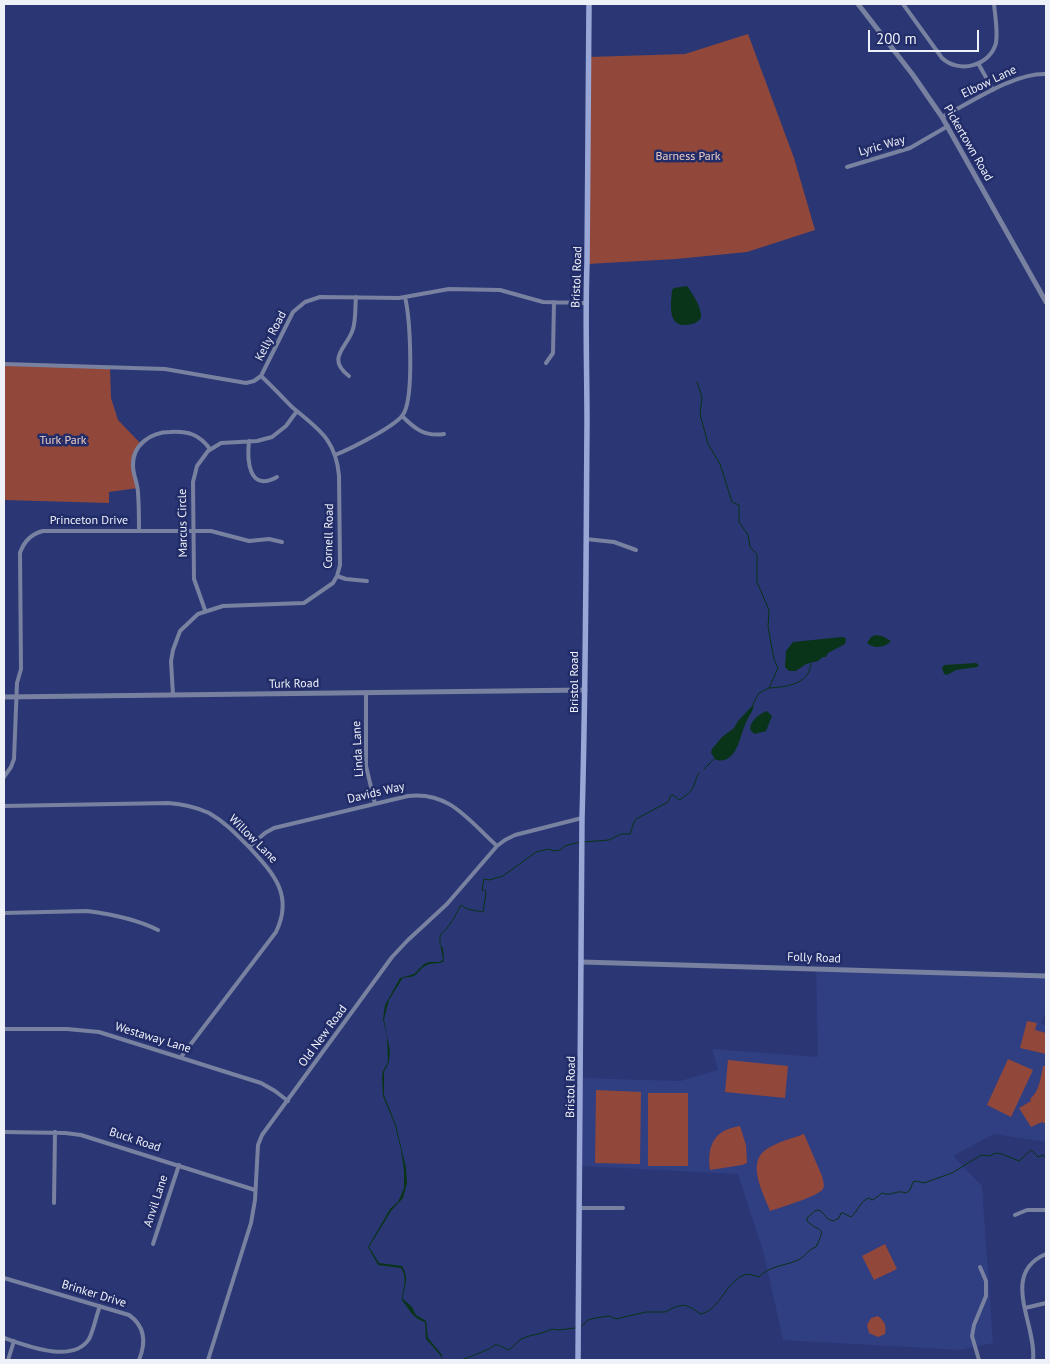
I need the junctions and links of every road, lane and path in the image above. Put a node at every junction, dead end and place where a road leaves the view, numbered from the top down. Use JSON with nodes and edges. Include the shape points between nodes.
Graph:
{"nodes":[{"id":1,"x":589,"y":4,"type":"edge"},
{"id":2,"x":858,"y":4,"type":"edge"},
{"id":3,"x":903,"y":4,"type":"edge"},
{"id":4,"x":994,"y":4,"type":"edge"},
{"id":5,"x":978,"y":63,"type":"junction"},
{"id":6,"x":1046,"y":74,"type":"edge"},
{"id":7,"x":993,"y":90,"type":"junction"},
{"id":8,"x":942,"y":117,"type":"junction"},
{"id":9,"x":948,"y":126,"type":"junction"},
{"id":10,"x":847,"y":167,"type":"dead end"},
{"id":11,"x":405,"y":297,"type":"junction"},
{"id":12,"x":356,"y":298,"type":"junction"},
{"id":13,"x":554,"y":302,"type":"junction"},
{"id":14,"x":1046,"y":302,"type":"edge"},
{"id":15,"x":585,"y":303,"type":"junction"},
{"id":16,"x":546,"y":363,"type":"dead end"},
{"id":17,"x":4,"y":364,"type":"edge"},
{"id":18,"x":261,"y":376,"type":"junction"},
{"id":19,"x":349,"y":376,"type":"dead end"},
{"id":20,"x":297,"y":411,"type":"junction"},
{"id":21,"x":402,"y":416,"type":"junction"},
{"id":22,"x":444,"y":434,"type":"dead end"},
{"id":23,"x":248,"y":441,"type":"junction"},
{"id":24,"x":210,"y":449,"type":"junction"},
{"id":25,"x":335,"y":455,"type":"junction"},
{"id":26,"x":277,"y":477,"type":"dead end"},
{"id":27,"x":140,"y":531,"type":"junction"},
{"id":28,"x":193,"y":531,"type":"junction"},
{"id":29,"x":586,"y":539,"type":"junction"},
{"id":30,"x":282,"y":542,"type":"dead end"},
{"id":31,"x":636,"y":550,"type":"dead end"},
{"id":32,"x":338,"y":576,"type":"junction"},
{"id":33,"x":367,"y":580,"type":"dead end"},
{"id":34,"x":206,"y":610,"type":"junction"},
{"id":35,"x":585,"y":690,"type":"junction"},
{"id":36,"x":366,"y":693,"type":"junction"},
{"id":37,"x":173,"y":695,"type":"junction"},
{"id":38,"x":4,"y":697,"type":"edge"},
{"id":39,"x":18,"y":697,"type":"junction"},
{"id":40,"x":4,"y":777,"type":"edge"},
{"id":41,"x":375,"y":804,"type":"junction"},
{"id":42,"x":4,"y":806,"type":"edge"},
{"id":43,"x":582,"y":818,"type":"junction"},
{"id":44,"x":497,"y":846,"type":"junction"},
{"id":45,"x":249,"y":847,"type":"junction"},
{"id":46,"x":4,"y":913,"type":"edge"},
{"id":47,"x":158,"y":930,"type":"dead end"},
{"id":48,"x":582,"y":962,"type":"junction"},
{"id":49,"x":1046,"y":976,"type":"edge"},
{"id":50,"x":4,"y":1028,"type":"edge"},
{"id":51,"x":181,"y":1057,"type":"junction"},
{"id":52,"x":288,"y":1101,"type":"junction"},
{"id":53,"x":4,"y":1132,"type":"edge"},
{"id":54,"x":55,"y":1132,"type":"junction"},
{"id":55,"x":179,"y":1165,"type":"junction"},
{"id":56,"x":256,"y":1190,"type":"junction"},
{"id":57,"x":54,"y":1203,"type":"dead end"},
{"id":58,"x":580,"y":1208,"type":"junction"},
{"id":59,"x":623,"y":1208,"type":"dead end"},
{"id":60,"x":1046,"y":1210,"type":"edge"},
{"id":61,"x":1015,"y":1215,"type":"dead end"},
{"id":62,"x":153,"y":1244,"type":"dead end"},
{"id":63,"x":1046,"y":1254,"type":"edge"},
{"id":64,"x":980,"y":1267,"type":"dead end"},
{"id":65,"x":4,"y":1278,"type":"edge"},
{"id":66,"x":1046,"y":1303,"type":"edge"},
{"id":67,"x":100,"y":1306,"type":"junction"},
{"id":68,"x":1025,"y":1308,"type":"junction"},
{"id":69,"x":4,"y":1338,"type":"edge"},
{"id":70,"x":14,"y":1341,"type":"junction"},
{"id":71,"x":8,"y":1360,"type":"edge"},
{"id":72,"x":139,"y":1360,"type":"edge"},
{"id":73,"x":208,"y":1360,"type":"edge"},
{"id":74,"x":578,"y":1360,"type":"edge"},
{"id":75,"x":979,"y":1360,"type":"edge"},
{"id":76,"x":1033,"y":1360,"type":"edge"}],
"edges":[{"from":1,"to":15,"type":"main road","name":"Bristol Road"},
{"from":2,"to":8,"type":"street","name":"Pickertown Road"},
{"from":3,"to":5,"type":"street","via":[[946,62],[960,67]]},
{"from":4,"to":5,"type":"street","via":[[995,45],[990,54]]},
{"from":5,"to":7,"type":"street"},
{"from":6,"to":7,"type":"street","name":"Elbow Lane","via":[[1021,77]]},
{"from":7,"to":8,"type":"street","name":"Elbow Lane"},
{"from":8,"to":9,"type":"street","name":"Pickertown Road"},
{"from":9,"to":10,"type":"street","name":"Lyric Way","via":[[910,148]]},
{"from":9,"to":14,"type":"street","name":"Pickertown Road"},
{"from":11,"to":12,"type":"street","name":"Kelly Road"},
{"from":11,"to":13,"type":"street","name":"Kelly Road","via":[[440,290],[500,290]]},
{"from":11,"to":21,"type":"street","via":[[409,319],[409,394]]},
{"from":12,"to":18,"type":"street","name":"Kelly Road","via":[[320,297],[301,305],[291,316]]},
{"from":12,"to":19,"type":"street","via":[[353,330],[339,355],[339,364]]},
{"from":13,"to":15,"type":"street","name":"Kelly Road"},
{"from":13,"to":16,"type":"street","via":[[553,353]]},
{"from":15,"to":29,"type":"main road","name":"Bristol Road"},
{"from":17,"to":18,"type":"street","name":"Kelly Road","via":[[165,369],[246,383]]},
{"from":18,"to":20,"type":"street","name":"Cornell Road"},
{"from":20,"to":23,"type":"street","via":[[272,437]]},
{"from":20,"to":25,"type":"street","name":"Cornell Road","via":[[319,428]]},
{"from":21,"to":22,"type":"street","via":[[420,432],[434,436]]},
{"from":21,"to":25,"type":"street","via":[[385,429]]},
{"from":23,"to":24,"type":"street","via":[[222,443]]},
{"from":23,"to":26,"type":"street","via":[[247,457],[251,472],[267,482]]},
{"from":24,"to":27,"type":"street","via":[[199,437],[182,431],[154,434],[141,444],[133,459]]},
{"from":24,"to":28,"type":"street","name":"Marcus Circle","via":[[194,474]]},
{"from":25,"to":32,"type":"street","name":"Cornell Road","via":[[339,476]]},
{"from":27,"to":28,"type":"street","name":"Princeton Drive"},
{"from":27,"to":39,"type":"street","name":"Princeton Drive","via":[[42,531],[27,540],[20,553],[21,665]]},
{"from":28,"to":30,"type":"street","name":"Princeton Drive","via":[[211,531],[249,541],[269,539]]},
{"from":28,"to":34,"type":"street","name":"Marcus Circle","via":[[194,579]]},
{"from":29,"to":31,"type":"street","via":[[614,542]]},
{"from":29,"to":35,"type":"main road","name":"Bristol Road"},
{"from":32,"to":33,"type":"street"},
{"from":32,"to":34,"type":"street","name":"Cornell Road","via":[[330,586],[304,603],[231,605]]},
{"from":34,"to":37,"type":"street","name":"Cornell Road","via":[[189,622],[177,637],[172,655]]},
{"from":35,"to":36,"type":"street","name":"Turk Road"},
{"from":35,"to":43,"type":"main road","name":"Bristol Road"},
{"from":36,"to":37,"type":"street","name":"Turk Road"},
{"from":36,"to":41,"type":"street","name":"Linda Lane","via":[[366,766]]},
{"from":37,"to":39,"type":"street","name":"Turk Road"},
{"from":38,"to":39,"type":"street","name":"Turk Road"},
{"from":39,"to":40,"type":"street","name":"Princeton Drive","via":[[14,759]]},
{"from":41,"to":44,"type":"street","name":"Davids Way","via":[[408,796],[435,797],[455,807]]},
{"from":41,"to":45,"type":"street","name":"Davids Way","via":[[274,828]]},
{"from":42,"to":45,"type":"street","name":"Willow Lane","via":[[176,804],[216,818]]},
{"from":43,"to":44,"type":"street","name":"Old New Road","via":[[515,835]]},
{"from":43,"to":48,"type":"main road","name":"Bristol Road"},
{"from":44,"to":52,"type":"street","name":"Old New Road","via":[[447,904],[392,957]]},
{"from":45,"to":51,"type":"street","name":"Willow Lane","via":[[270,870],[279,886],[283,906],[279,925],[272,939]]},
{"from":46,"to":47,"type":"street","via":[[87,911],[121,917]]},
{"from":48,"to":49,"type":"street","name":"Folly Road"},
{"from":48,"to":58,"type":"main road","name":"Bristol Road"},
{"from":50,"to":51,"type":"street","name":"Westaway Lane","via":[[88,1030]]},
{"from":51,"to":52,"type":"street","name":"Westaway Lane","via":[[261,1083]]},
{"from":52,"to":56,"type":"street","name":"Old New Road","via":[[259,1141]]},
{"from":53,"to":54,"type":"street","name":"Buck Road"},
{"from":54,"to":55,"type":"street","name":"Buck Road","via":[[97,1139]]},
{"from":54,"to":57,"type":"street"},
{"from":55,"to":56,"type":"street","name":"Buck Road"},
{"from":55,"to":62,"type":"street","name":"Anvil Lane"},
{"from":56,"to":73,"type":"street","name":"Old New Road","via":[[251,1224]]},
{"from":58,"to":59,"type":"street"},
{"from":58,"to":74,"type":"main road","name":"Bristol Road"},
{"from":60,"to":61,"type":"street","via":[[1027,1210]]},
{"from":63,"to":68,"type":"street","via":[[1033,1262],[1025,1274],[1022,1288]]},
{"from":64,"to":75,"type":"street","via":[[986,1281],[986,1296],[972,1336]]},
{"from":65,"to":67,"type":"street","name":"Brinker Drive"},
{"from":66,"to":68,"type":"street"},
{"from":67,"to":70,"type":"street","via":[[89,1339],[75,1352],[58,1354]]},
{"from":67,"to":72,"type":"street","name":"Brinker Drive","via":[[125,1314],[138,1324],[144,1343]]},
{"from":68,"to":76,"type":"street","via":[[1034,1345]]},
{"from":69,"to":70,"type":"street"},
{"from":70,"to":71,"type":"street"}]}
